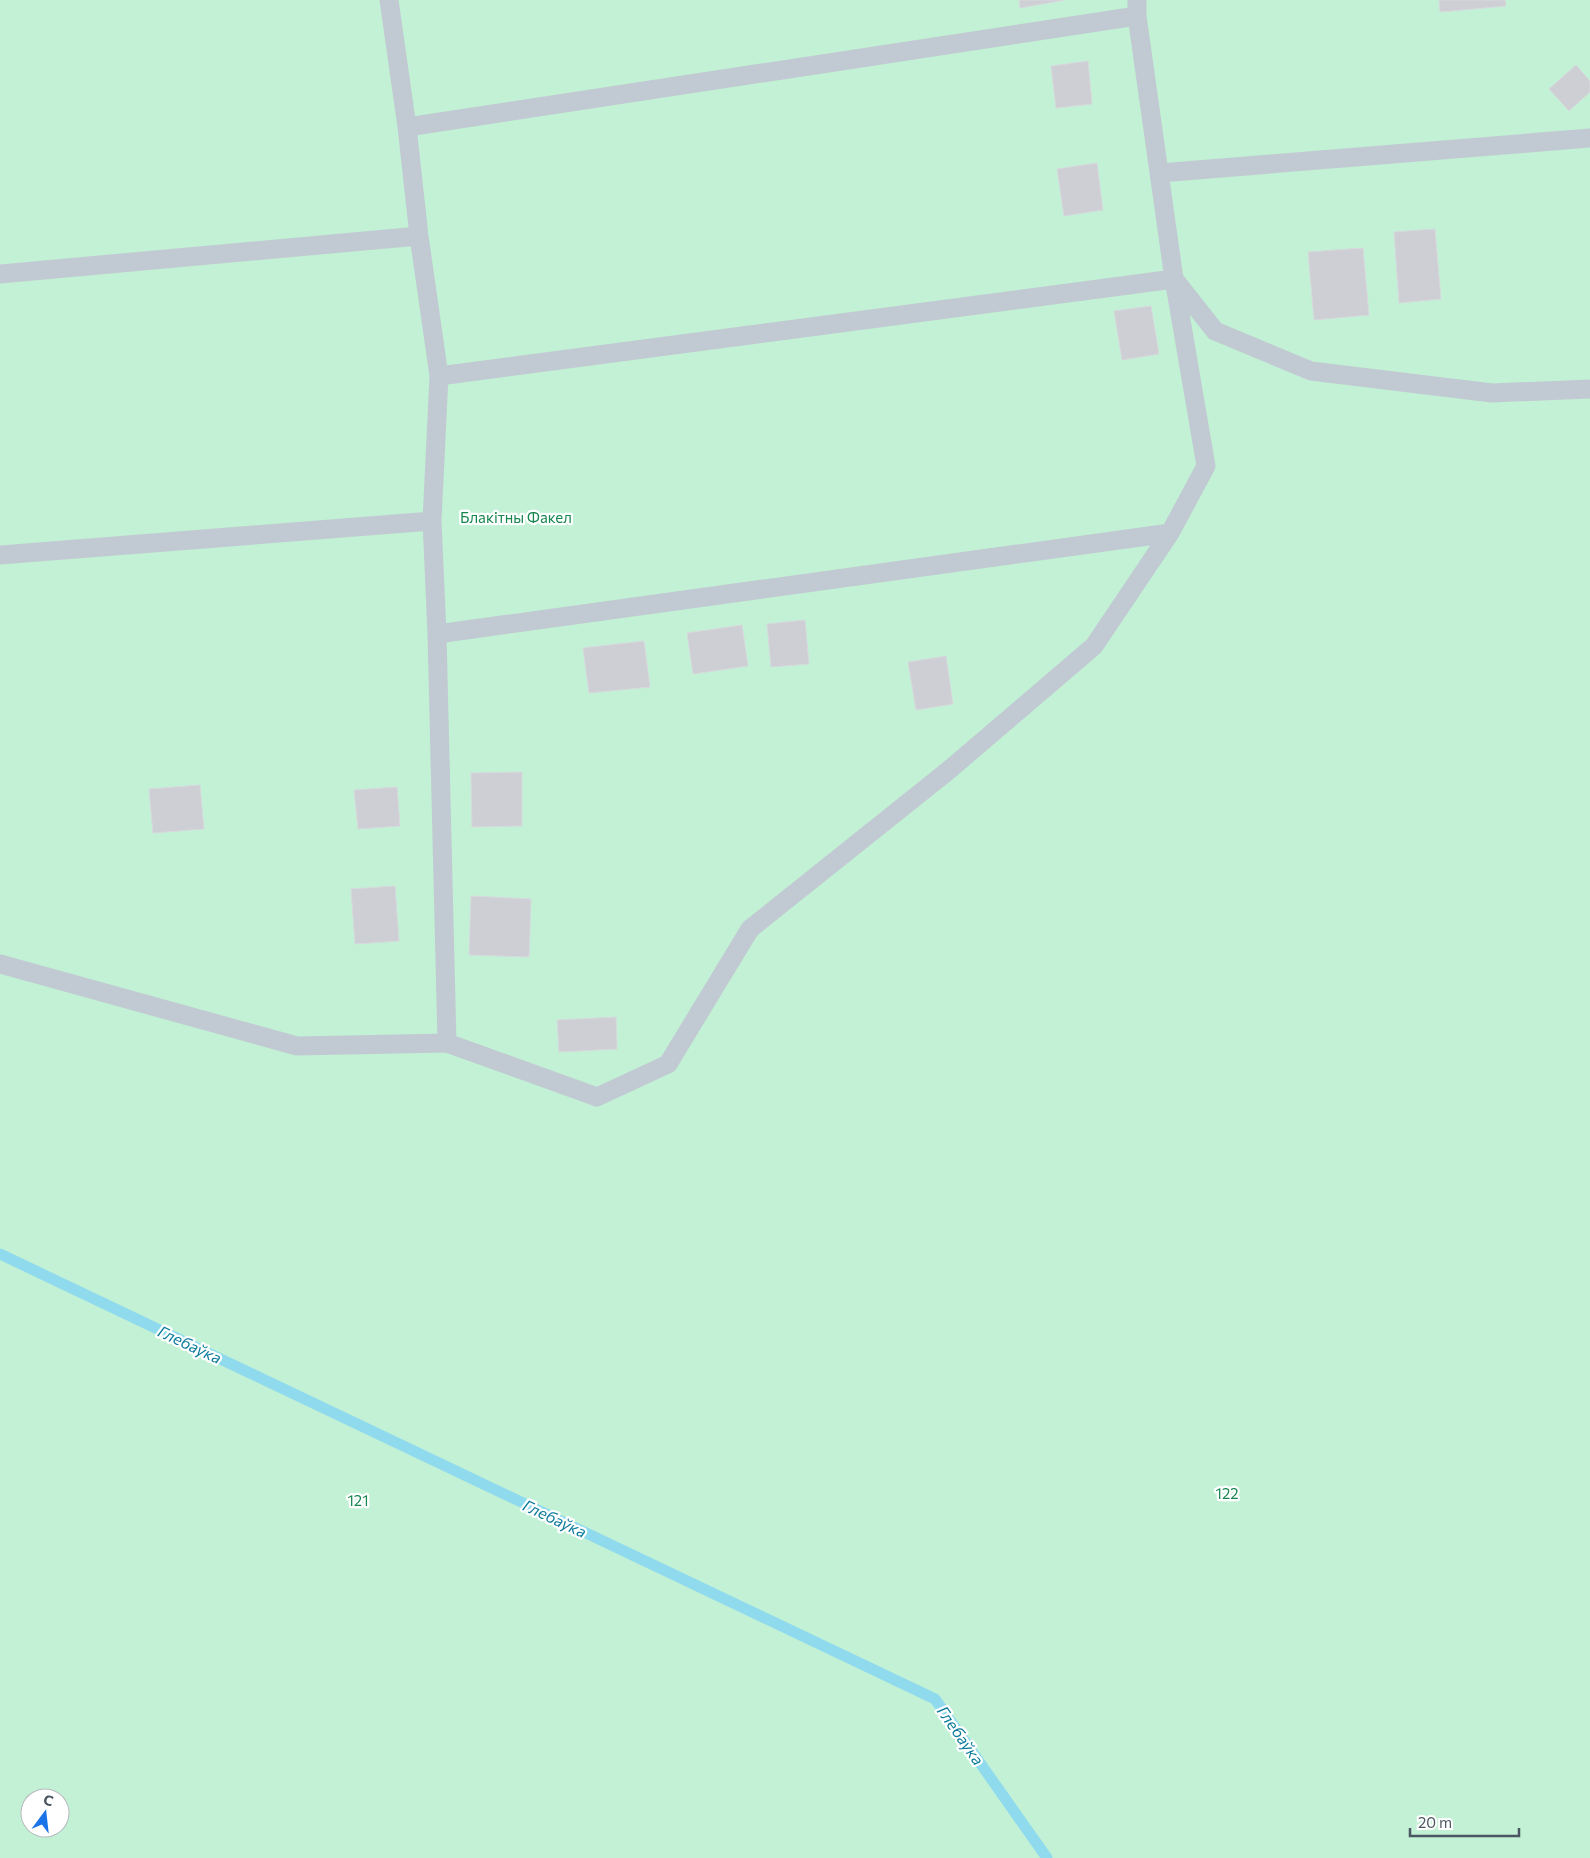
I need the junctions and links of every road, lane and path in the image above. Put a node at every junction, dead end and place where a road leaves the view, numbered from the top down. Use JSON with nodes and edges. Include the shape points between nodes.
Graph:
{"nodes":[{"id":1,"x":389,"y":0,"type":"edge"},
{"id":2,"x":1138,"y":8,"type":"edge"},
{"id":3,"x":407,"y":127,"type":"junction"},
{"id":4,"x":1590,"y":138,"type":"edge"},
{"id":5,"x":1160,"y":173,"type":"junction"},
{"id":6,"x":419,"y":236,"type":"junction"},
{"id":7,"x":0,"y":274,"type":"edge"},
{"id":8,"x":1174,"y":279,"type":"junction"},
{"id":9,"x":439,"y":376,"type":"junction"},
{"id":10,"x":1590,"y":389,"type":"edge"},
{"id":11,"x":432,"y":521,"type":"junction"},
{"id":12,"x":1170,"y":533,"type":"junction"},
{"id":13,"x":0,"y":555,"type":"edge"},
{"id":14,"x":437,"y":634,"type":"junction"},
{"id":15,"x":0,"y":964,"type":"edge"},
{"id":16,"x":447,"y":1043,"type":"junction"}],
"edges":[{"from":1,"to":3,"type":"lane"},
{"from":2,"to":3,"type":"lane"},
{"from":2,"to":5,"type":"lane"},
{"from":3,"to":6,"type":"lane"},
{"from":4,"to":5,"type":"lane"},
{"from":5,"to":8,"type":"lane"},
{"from":6,"to":7,"type":"lane"},
{"from":6,"to":9,"type":"lane"},
{"from":8,"to":9,"type":"lane"},
{"from":8,"to":10,"type":"lane","via":[[1215,332],[1311,371],[1492,393]]},
{"from":8,"to":12,"type":"lane","via":[[1206,466]]},
{"from":9,"to":11,"type":"lane"},
{"from":11,"to":13,"type":"lane"},
{"from":11,"to":14,"type":"lane"},
{"from":12,"to":14,"type":"lane"},
{"from":12,"to":16,"type":"lane","via":[[1094,646],[950,770],[750,929],[668,1064],[598,1097]]},
{"from":14,"to":16,"type":"lane"},
{"from":15,"to":16,"type":"lane","via":[[297,1046]]}]}
